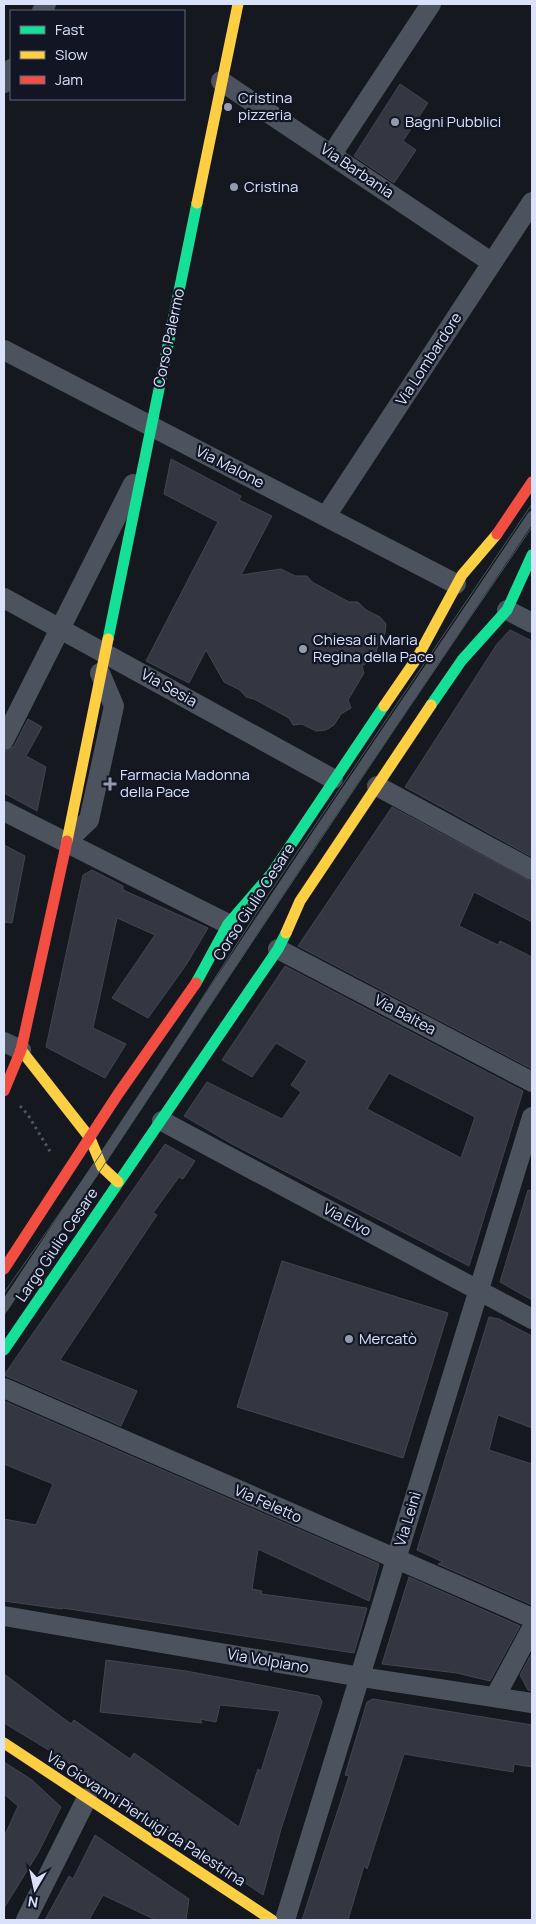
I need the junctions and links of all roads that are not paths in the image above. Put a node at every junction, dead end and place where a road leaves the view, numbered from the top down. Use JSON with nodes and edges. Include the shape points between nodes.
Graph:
{"nodes":[{"id":1,"x":238,"y":4,"type":"edge"},
{"id":2,"x":431,"y":4,"type":"edge"},
{"id":3,"x":10,"y":71,"type":"edge"},
{"id":4,"x":221,"y":81,"type":"junction"},
{"id":5,"x":4,"y":83,"type":"edge"},
{"id":6,"x":332,"y":154,"type":"junction"},
{"id":7,"x":532,"y":202,"type":"edge"},
{"id":8,"x":491,"y":262,"type":"junction"},
{"id":9,"x":4,"y":350,"type":"edge"},
{"id":10,"x":150,"y":427,"type":"junction"},
{"id":11,"x":142,"y":466,"type":"junction"},
{"id":12,"x":532,"y":482,"type":"edge"},
{"id":13,"x":326,"y":516,"type":"junction"},
{"id":14,"x":532,"y":516,"type":"edge"},
{"id":15,"x":532,"y":555,"type":"edge"},
{"id":16,"x":456,"y":584,"type":"junction"},
{"id":17,"x":4,"y":598,"type":"edge"},
{"id":18,"x":506,"y":610,"type":"junction"},
{"id":19,"x":532,"y":623,"type":"edge"},
{"id":20,"x":60,"y":628,"type":"junction"},
{"id":21,"x":102,"y":663,"type":"junction"},
{"id":22,"x":4,"y":740,"type":"edge"},
{"id":23,"x":333,"y":779,"type":"junction"},
{"id":24,"x":377,"y":786,"type":"junction"},
{"id":25,"x":4,"y":811,"type":"edge"},
{"id":26,"x":67,"y":843,"type":"junction"},
{"id":27,"x":532,"y":870,"type":"edge"},
{"id":28,"x":228,"y":924,"type":"junction"},
{"id":29,"x":278,"y":949,"type":"junction"},
{"id":30,"x":12,"y":1046,"type":"edge"},
{"id":31,"x":532,"y":1082,"type":"edge"},
{"id":32,"x":4,"y":1091,"type":"edge"},
{"id":33,"x":532,"y":1117,"type":"edge"},
{"id":34,"x":162,"y":1121,"type":"junction"},
{"id":35,"x":90,"y":1138,"type":"junction"},
{"id":36,"x":100,"y":1162,"type":"junction"},
{"id":37,"x":118,"y":1182,"type":"junction"},
{"id":38,"x":4,"y":1268,"type":"edge"},
{"id":39,"x":479,"y":1291,"type":"junction"},
{"id":40,"x":4,"y":1306,"type":"edge"},
{"id":41,"x":532,"y":1319,"type":"edge"},
{"id":42,"x":4,"y":1350,"type":"edge"},
{"id":43,"x":4,"y":1388,"type":"edge"},
{"id":44,"x":396,"y":1559,"type":"junction"},
{"id":45,"x":4,"y":1616,"type":"edge"},
{"id":46,"x":532,"y":1618,"type":"edge"},
{"id":47,"x":532,"y":1628,"type":"edge"},
{"id":48,"x":361,"y":1677,"type":"junction"},
{"id":49,"x":495,"y":1697,"type":"junction"},
{"id":50,"x":532,"y":1703,"type":"edge"},
{"id":51,"x":4,"y":1743,"type":"edge"},
{"id":52,"x":86,"y":1798,"type":"junction"},
{"id":53,"x":26,"y":1920,"type":"edge"},
{"id":54,"x":272,"y":1920,"type":"edge"},
{"id":55,"x":285,"y":1920,"type":"edge"}],
"edges":[{"from":1,"to":4,"type":"main road","name":"Corso Palermo"},
{"from":2,"to":6,"type":"street"},
{"from":3,"to":5,"type":"street"},
{"from":4,"to":6,"type":"street","name":"Via Barbania"},
{"from":4,"to":10,"type":"main road","name":"Corso Palermo"},
{"from":6,"to":8,"type":"street","name":"Via Barbania"},
{"from":7,"to":8,"type":"street","name":"Via Lombardore"},
{"from":8,"to":13,"type":"street","name":"Via Lombardore"},
{"from":9,"to":10,"type":"street","name":"Via Malone"},
{"from":10,"to":11,"type":"main road","name":"Corso Palermo"},
{"from":10,"to":13,"type":"street","name":"Via Malone"},
{"from":11,"to":20,"type":"street"},
{"from":11,"to":21,"type":"main road","name":"Corso Palermo"},
{"from":12,"to":16,"type":"main road","name":"Corso Giulio Cesare","via":[[492,542]]},
{"from":13,"to":16,"type":"street","name":"Via Malone"},
{"from":14,"to":36,"type":"lane","name":"Corso Giulio Cesare"},
{"from":15,"to":18,"type":"main road"},
{"from":16,"to":23,"type":"main road","name":"Corso Giulio Cesare","via":[[418,658]]},
{"from":17,"to":20,"type":"street","name":"Via Sesia"},
{"from":18,"to":19,"type":"street"},
{"from":18,"to":24,"type":"main road","via":[[462,660]]},
{"from":20,"to":21,"type":"street","name":"Via Sesia"},
{"from":20,"to":22,"type":"street"},
{"from":21,"to":23,"type":"street","name":"Via Sesia","via":[[133,668]]},
{"from":21,"to":26,"type":"street","via":[[114,706],[89,820]]},
{"from":23,"to":28,"type":"main road","name":"Corso Giulio Cesare","via":[[272,873]]},
{"from":24,"to":27,"type":"street"},
{"from":24,"to":29,"type":"main road","via":[[300,901]]},
{"from":25,"to":26,"type":"street"},
{"from":26,"to":28,"type":"street"},
{"from":26,"to":30,"type":"main road"},
{"from":28,"to":35,"type":"main road","name":"Corso Giulio Cesare","via":[[201,977]]},
{"from":29,"to":31,"type":"street","name":"Via Baltea"},
{"from":29,"to":34,"type":"main road"},
{"from":30,"to":32,"type":"main road"},
{"from":30,"to":35,"type":"main road","name":"Largo Giulio Cesare"},
{"from":33,"to":39,"type":"street","name":"Via Leinì"},
{"from":34,"to":37,"type":"main road","name":"Largo Giulio Cesare"},
{"from":34,"to":39,"type":"street","name":"Via Elvo"},
{"from":35,"to":36,"type":"main road","name":"Largo Giulio Cesare"},
{"from":35,"to":38,"type":"main road","name":"Largo Giulio Cesare"},
{"from":36,"to":37,"type":"main road","name":"Largo Giulio Cesare"},
{"from":36,"to":40,"type":"lane","name":"Corso Giulio Cesare"},
{"from":37,"to":42,"type":"main road","name":"Largo Giulio Cesare"},
{"from":39,"to":41,"type":"street","name":"Via Elvo"},
{"from":39,"to":44,"type":"street","name":"Via Leinì"},
{"from":43,"to":44,"type":"street","name":"Via Feletto"},
{"from":44,"to":46,"type":"street","name":"Via Feletto"},
{"from":44,"to":48,"type":"street","name":"Via Leinì"},
{"from":45,"to":48,"type":"street","name":"Via Volpiano"},
{"from":47,"to":49,"type":"street"},
{"from":48,"to":49,"type":"street","name":"Via Volpiano"},
{"from":48,"to":55,"type":"street","name":"Via Leinì"},
{"from":49,"to":50,"type":"street","name":"Via Volpiano"},
{"from":51,"to":52,"type":"main road","name":"Via Giovanni Pierluigi da Palestrina"},
{"from":52,"to":53,"type":"street"},
{"from":52,"to":54,"type":"main road","name":"Via Giovanni Pierluigi da Palestrina"}]}
